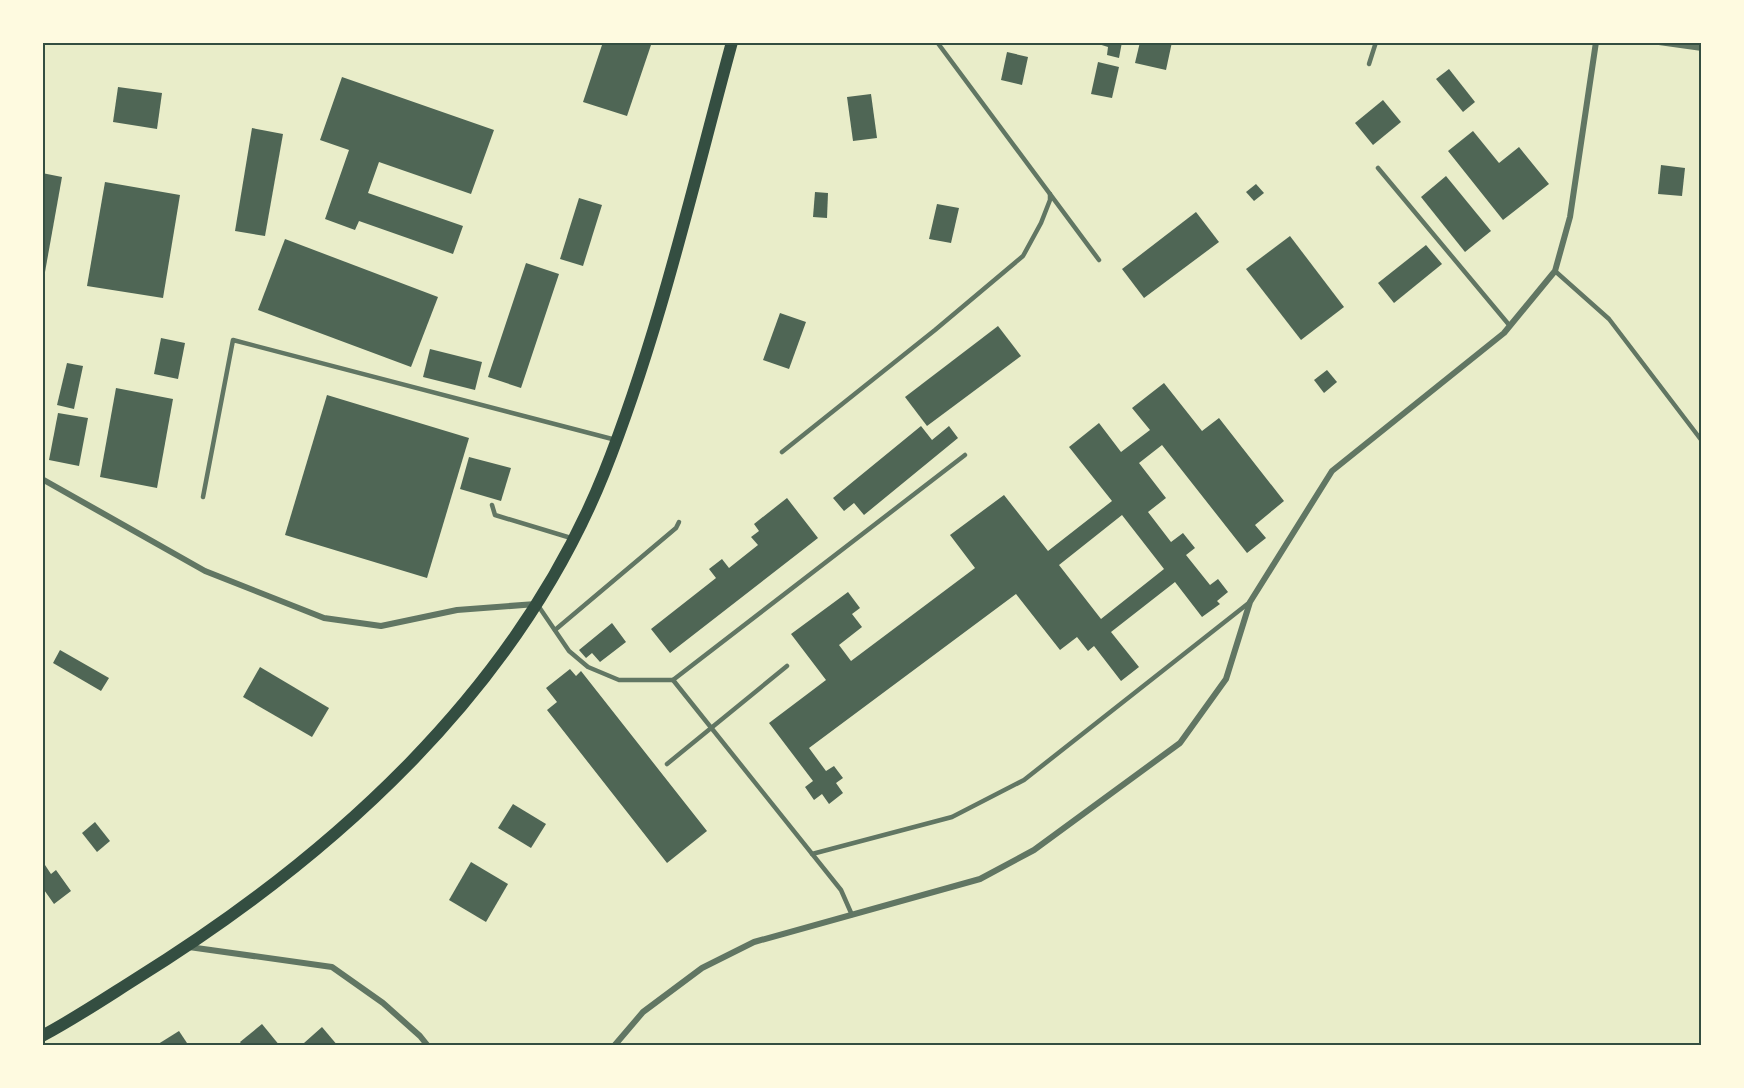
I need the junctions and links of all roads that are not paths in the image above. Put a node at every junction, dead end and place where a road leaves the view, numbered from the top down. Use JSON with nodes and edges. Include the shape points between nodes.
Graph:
{"nodes":[{"id":1,"x":732,"y":42,"type":"edge"},
{"id":2,"x":937,"y":42,"type":"edge"},
{"id":3,"x":1376,"y":42,"type":"edge"},
{"id":4,"x":1596,"y":42,"type":"edge"},
{"id":5,"x":1659,"y":42,"type":"edge"},
{"id":6,"x":1702,"y":48,"type":"edge"},
{"id":7,"x":1369,"y":64,"type":"dead end"},
{"id":8,"x":1377,"y":168,"type":"dead end"},
{"id":9,"x":1050,"y":194,"type":"junction"},
{"id":10,"x":1099,"y":260,"type":"dead end"},
{"id":11,"x":1555,"y":271,"type":"junction"},
{"id":12,"x":1510,"y":326,"type":"junction"},
{"id":13,"x":616,"y":440,"type":"junction"},
{"id":14,"x":1702,"y":441,"type":"edge"},
{"id":15,"x":782,"y":452,"type":"dead end"},
{"id":16,"x":965,"y":455,"type":"dead end"},
{"id":17,"x":42,"y":479,"type":"edge"},
{"id":18,"x":203,"y":497,"type":"dead end"},
{"id":19,"x":492,"y":505,"type":"dead end"},
{"id":20,"x":679,"y":522,"type":"dead end"},
{"id":21,"x":573,"y":539,"type":"junction"},
{"id":22,"x":1250,"y":602,"type":"junction"},
{"id":23,"x":536,"y":604,"type":"junction"},
{"id":24,"x":555,"y":630,"type":"junction"},
{"id":25,"x":786,"y":666,"type":"dead end"},
{"id":26,"x":673,"y":680,"type":"junction"},
{"id":27,"x":711,"y":728,"type":"junction"},
{"id":28,"x":668,"y":764,"type":"dead end"},
{"id":29,"x":812,"y":854,"type":"junction"},
{"id":30,"x":852,"y":915,"type":"junction"},
{"id":31,"x":187,"y":947,"type":"junction"},
{"id":32,"x":42,"y":1035,"type":"edge"},
{"id":33,"x":428,"y":1046,"type":"edge"},
{"id":34,"x":614,"y":1046,"type":"edge"}],
"edges":[{"from":1,"to":13,"type":"main road","via":[[644,364]]},
{"from":2,"to":9,"type":"lane"},
{"from":3,"to":7,"type":"lane"},
{"from":4,"to":11,"type":"street","via":[[1570,217]]},
{"from":5,"to":6,"type":"street"},
{"from":8,"to":12,"type":"lane"},
{"from":9,"to":10,"type":"lane"},
{"from":9,"to":15,"type":"lane","via":[[1041,224],[1023,256]]},
{"from":11,"to":12,"type":"street"},
{"from":11,"to":14,"type":"lane","via":[[1609,319]]},
{"from":12,"to":22,"type":"street","via":[[1332,471]]},
{"from":13,"to":18,"type":"lane","via":[[233,340]]},
{"from":13,"to":21,"type":"main road"},
{"from":16,"to":26,"type":"lane"},
{"from":17,"to":23,"type":"street","via":[[205,571],[324,618],[381,626],[457,610]]},
{"from":19,"to":21,"type":"lane","via":[[495,515]]},
{"from":20,"to":24,"type":"lane"},
{"from":21,"to":23,"type":"main road"},
{"from":22,"to":29,"type":"lane","via":[[1024,780],[952,817]]},
{"from":22,"to":30,"type":"street","via":[[1226,679],[1180,743],[1034,849],[980,879]]},
{"from":23,"to":24,"type":"lane"},
{"from":23,"to":31,"type":"main road","via":[[494,667],[450,721],[362,811],[249,904]]},
{"from":24,"to":26,"type":"lane","via":[[569,651],[588,667],[619,680]]},
{"from":25,"to":27,"type":"lane"},
{"from":26,"to":27,"type":"lane"},
{"from":27,"to":28,"type":"lane"},
{"from":27,"to":29,"type":"lane"},
{"from":29,"to":30,"type":"lane","via":[[841,890]]},
{"from":30,"to":34,"type":"street","via":[[754,942],[702,968],[643,1012]]},
{"from":31,"to":32,"type":"main road"},
{"from":31,"to":33,"type":"street","via":[[332,967],[383,1003]]}]}
